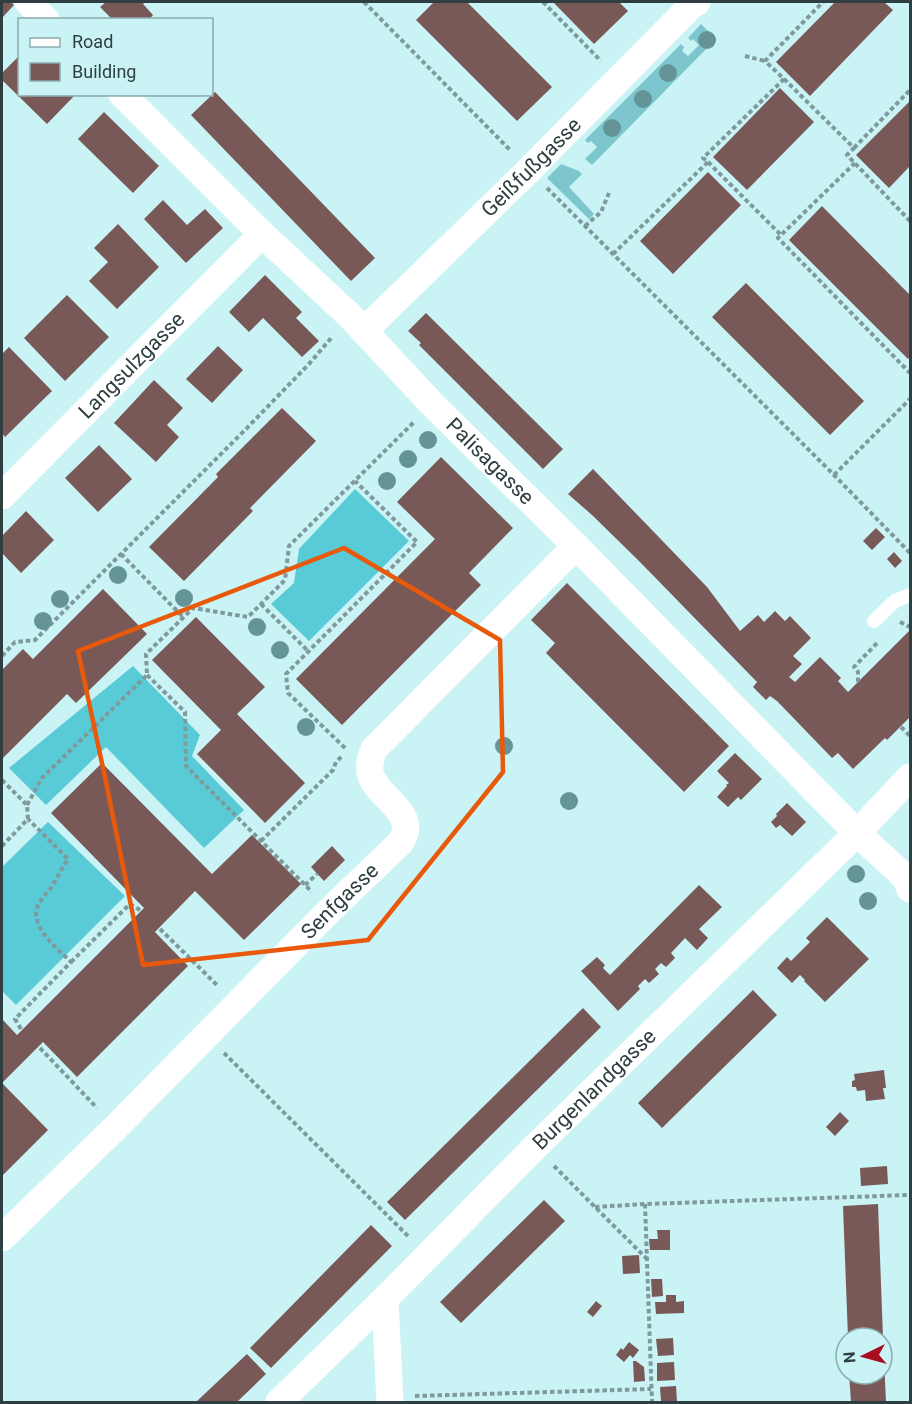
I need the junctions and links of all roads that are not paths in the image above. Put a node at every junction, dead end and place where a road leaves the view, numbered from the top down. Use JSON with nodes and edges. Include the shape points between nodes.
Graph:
{"nodes":[{"id":1,"x":28,"y":2,"type":"edge"},
{"id":2,"x":697,"y":2,"type":"edge"},
{"id":3,"x":44,"y":18,"type":"edge"},
{"id":4,"x":124,"y":96,"type":"edge"},
{"id":5,"x":262,"y":234,"type":"junction"},
{"id":6,"x":357,"y":324,"type":"junction"},
{"id":7,"x":2,"y":496,"type":"edge"},
{"id":8,"x":576,"y":546,"type":"junction"},
{"id":9,"x":910,"y":595,"type":"edge"},
{"id":10,"x":874,"y":621,"type":"dead end"},
{"id":11,"x":910,"y":777,"type":"edge"},
{"id":12,"x":857,"y":833,"type":"junction"},
{"id":13,"x":910,"y":889,"type":"edge"},
{"id":14,"x":2,"y":1238,"type":"edge"},
{"id":15,"x":385,"y":1299,"type":"junction"},
{"id":16,"x":279,"y":1402,"type":"edge"},
{"id":17,"x":390,"y":1402,"type":"edge"}],
"edges":[{"from":1,"to":3,"type":"street"},
{"from":2,"to":6,"type":"street","name":"Geißfußgasse","via":[[529,170]]},
{"from":4,"to":5,"type":"street","name":"Palisagasse"},
{"from":5,"to":6,"type":"street","name":"Palisagasse"},
{"from":5,"to":7,"type":"street","name":"Langsulzgasse"},
{"from":6,"to":8,"type":"street","name":"Palisagasse"},
{"from":8,"to":12,"type":"street","name":"Palisagasse"},
{"from":8,"to":14,"type":"street","name":"Senfgasse","via":[[374,749],[370,774],[403,816],[405,832],[400,843]]},
{"from":9,"to":10,"type":"lane","via":[[895,601]]},
{"from":11,"to":12,"type":"street","name":"Burgenlandgasse"},
{"from":12,"to":13,"type":"street","name":"Palisagasse","via":[[906,878]]},
{"from":12,"to":15,"type":"street","name":"Burgenlandgasse"},
{"from":15,"to":16,"type":"street","name":"Burgenlandgasse"},
{"from":15,"to":17,"type":"street"}]}
